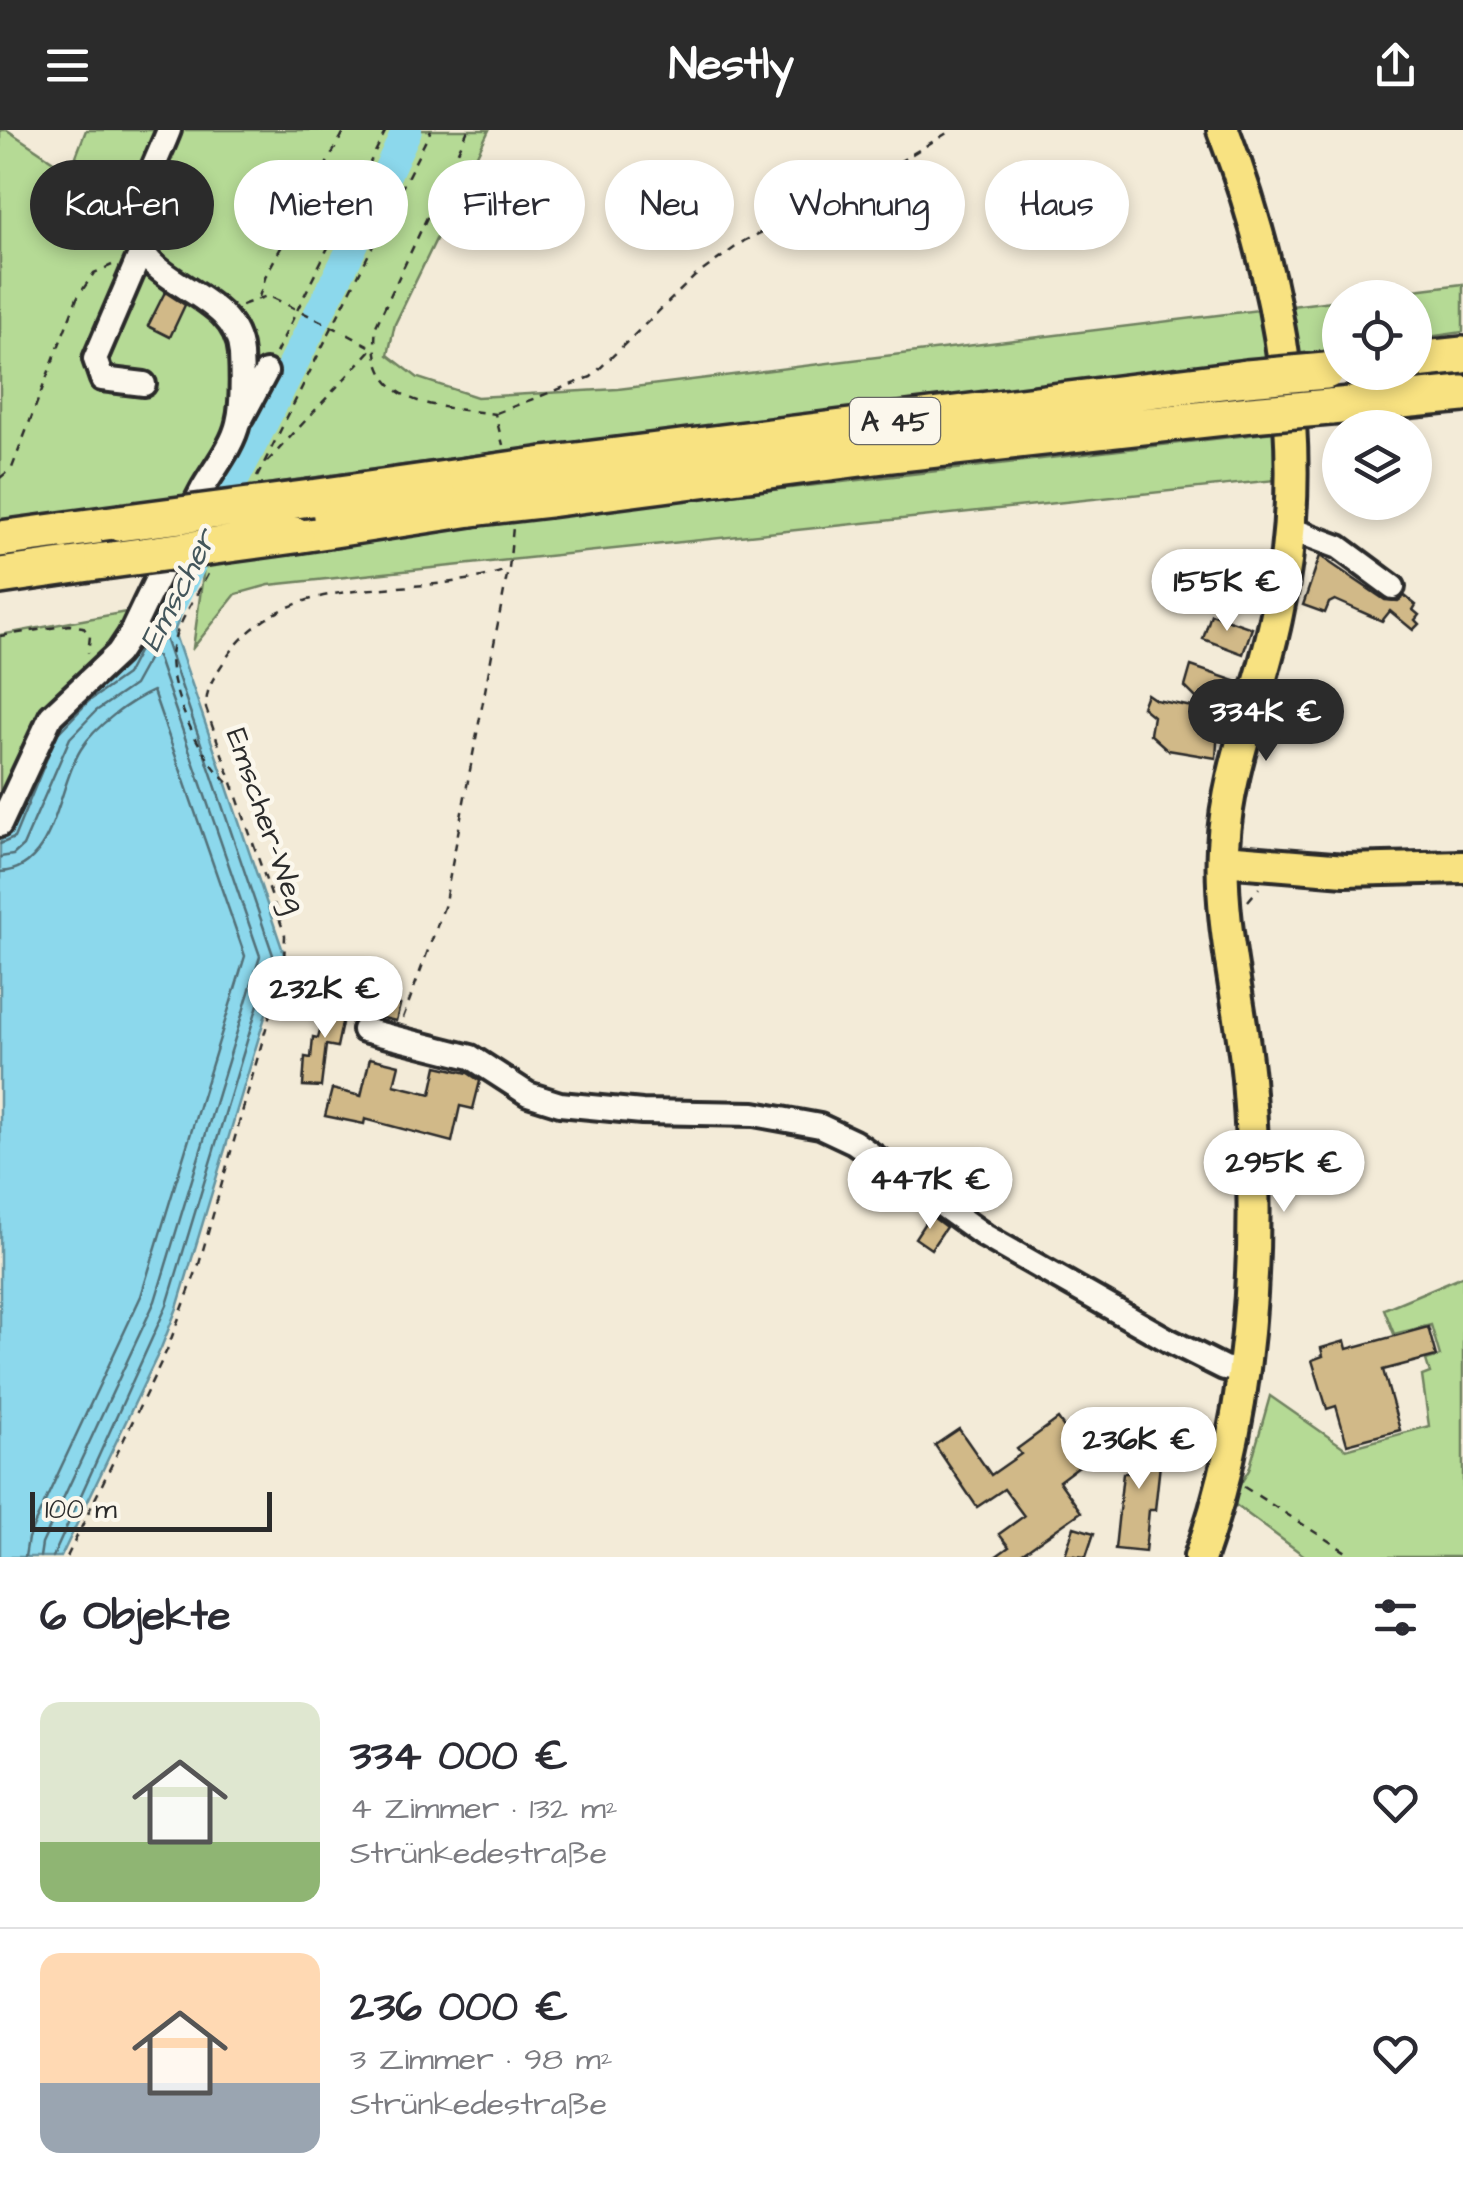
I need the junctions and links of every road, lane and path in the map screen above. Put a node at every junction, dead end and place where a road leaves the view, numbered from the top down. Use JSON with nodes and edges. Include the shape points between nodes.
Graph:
{"nodes":[{"id":1,"x":169,"y":130,"type":"edge"},
{"id":2,"x":345,"y":130,"type":"edge"},
{"id":3,"x":386,"y":130,"type":"edge"},
{"id":4,"x":431,"y":130,"type":"edge"},
{"id":5,"x":468,"y":130,"type":"edge"},
{"id":6,"x":952,"y":130,"type":"edge"},
{"id":7,"x":1223,"y":130,"type":"edge"},
{"id":8,"x":140,"y":252,"type":"junction"},
{"id":9,"x":259,"y":300,"type":"junction"},
{"id":10,"x":232,"y":302,"type":"dead end"},
{"id":11,"x":374,"y":348,"type":"junction"},
{"id":12,"x":1463,"y":355,"type":"edge"},
{"id":13,"x":1432,"y":358,"type":"edge"},
{"id":14,"x":1322,"y":371,"type":"edge"},
{"id":15,"x":266,"y":372,"type":"joint"},
{"id":16,"x":144,"y":384,"type":"dead end"},
{"id":17,"x":1463,"y":394,"type":"edge"},
{"id":18,"x":495,"y":414,"type":"junction"},
{"id":19,"x":238,"y":423,"type":"junction"},
{"id":20,"x":504,"y":451,"type":"dead end"},
{"id":21,"x":262,"y":467,"type":"junction"},
{"id":22,"x":0,"y":478,"type":"edge"},
{"id":23,"x":547,"y":482,"type":"junction"},
{"id":24,"x":254,"y":485,"type":"dead end"},
{"id":25,"x":469,"y":492,"type":"junction"},
{"id":26,"x":513,"y":521,"type":"dead end"},
{"id":27,"x":1288,"y":528,"type":"junction"},
{"id":28,"x":0,"y":539,"type":"edge"},
{"id":29,"x":509,"y":568,"type":"junction"},
{"id":30,"x":209,"y":573,"type":"dead end"},
{"id":31,"x":0,"y":576,"type":"edge"},
{"id":32,"x":1392,"y":587,"type":"dead end"},
{"id":33,"x":0,"y":636,"type":"edge"},
{"id":34,"x":88,"y":654,"type":"dead end"},
{"id":35,"x":236,"y":789,"type":"junction"},
{"id":36,"x":0,"y":825,"type":"edge"},
{"id":37,"x":1223,"y":860,"type":"junction"},
{"id":38,"x":1463,"y":867,"type":"edge"},
{"id":39,"x":364,"y":1030,"type":"dead end"},
{"id":40,"x":399,"y":1039,"type":"junction"},
{"id":41,"x":1242,"y":1372,"type":"junction"},
{"id":42,"x":1224,"y":1481,"type":"junction"},
{"id":43,"x":67,"y":1557,"type":"edge"},
{"id":44,"x":1200,"y":1557,"type":"edge"},
{"id":45,"x":1354,"y":1557,"type":"edge"}],
"edges":[{"from":1,"to":8,"type":"lane","via":[[136,218]]},
{"from":2,"to":9,"type":"path"},
{"from":3,"to":15,"type":"path"},
{"from":4,"to":21,"type":"path"},
{"from":5,"to":11,"type":"path","via":[[376,326]]},
{"from":6,"to":18,"type":"path","via":[[744,241],[694,276],[591,377]]},
{"from":7,"to":27,"type":"main road","via":[[1250,202],[1280,331],[1289,412]]},
{"from":8,"to":16,"type":"lane","via":[[95,360],[102,379]]},
{"from":8,"to":19,"type":"lane","via":[[227,318],[241,352]]},
{"from":8,"to":22,"type":"path","via":[[94,273],[77,298],[12,468]]},
{"from":9,"to":10,"type":"path"},
{"from":9,"to":11,"type":"path","bridge":true,"via":[[274,298]]},
{"from":11,"to":18,"type":"path","via":[[376,368],[400,393],[422,403]]},
{"from":11,"to":21,"type":"path"},
{"from":12,"to":13,"type":"highway"},
{"from":14,"to":23,"type":"highway","number":"A 45","bridge":true},
{"from":15,"to":19,"type":"lane"},
{"from":17,"to":23,"type":"highway","number":"A 45","bridge":true},
{"from":18,"to":20,"type":"path"},
{"from":19,"to":36,"type":"lane","via":[[130,635],[50,716]]},
{"from":21,"to":24,"type":"path"},
{"from":23,"to":25,"type":"highway","number":"A 45","bridge":true},
{"from":25,"to":28,"type":"highway","number":"A 45","bridge":true,"via":[[312,498]]},
{"from":25,"to":31,"type":"highway","number":"A 45","bridge":true,"via":[[295,535]]},
{"from":26,"to":29,"type":"path"},
{"from":27,"to":32,"type":"lane","via":[[1339,547]]},
{"from":27,"to":37,"type":"main road","via":[[1277,617],[1234,766]]},
{"from":29,"to":35,"type":"path","name":"Emscher-Weg","via":[[480,579],[327,595],[279,608],[258,622],[206,690],[206,708]]},
{"from":29,"to":40,"type":"path","via":[[444,907]]},
{"from":30,"to":35,"type":"path","via":[[173,643],[172,660],[202,749],[218,777]]},
{"from":33,"to":34,"type":"path","via":[[83,627],[90,636]]},
{"from":35,"to":43,"type":"path","name":"Emscher-Weg","via":[[286,936],[284,964],[199,1264],[166,1350]]},
{"from":37,"to":38,"type":"main road","via":[[1345,870]]},
{"from":37,"to":41,"type":"main road","via":[[1248,1078],[1254,1215]]},
{"from":39,"to":40,"type":"lane"},
{"from":40,"to":41,"type":"lane","via":[[470,1057],[528,1094],[560,1104],[754,1114],[820,1126],[854,1142],[985,1236],[1168,1340]]},
{"from":41,"to":42,"type":"main road"},
{"from":42,"to":44,"type":"main road"},
{"from":42,"to":45,"type":"path","via":[[1254,1490]]}]}
